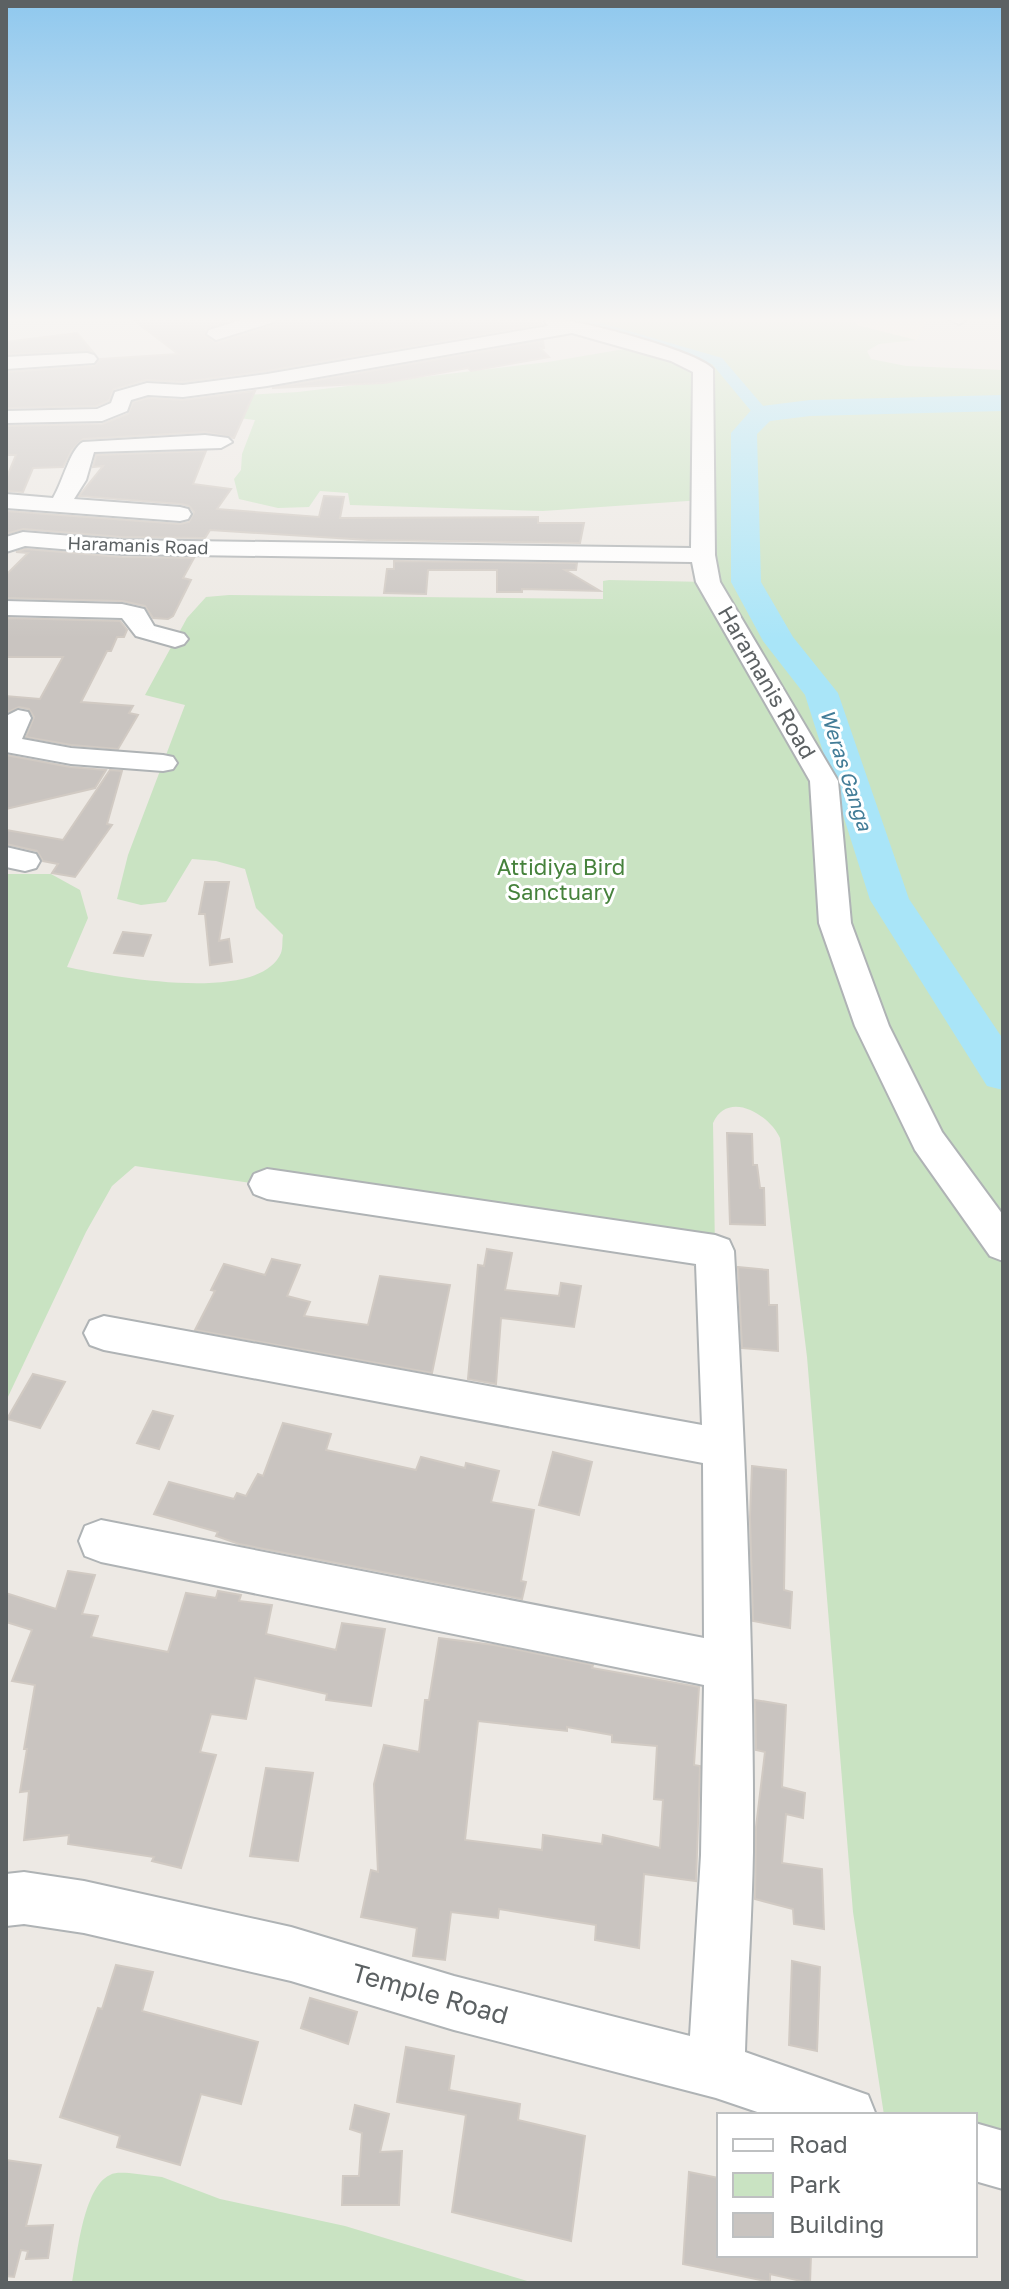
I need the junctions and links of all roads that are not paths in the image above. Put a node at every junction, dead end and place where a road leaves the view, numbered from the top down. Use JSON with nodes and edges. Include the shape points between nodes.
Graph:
{"nodes":[{"id":1,"x":703,"y":425,"type":"edge"},
{"id":2,"x":221,"y":442,"type":"dead end"},
{"id":3,"x":6,"y":501,"type":"edge"},
{"id":4,"x":60,"y":505,"type":"junction"},
{"id":5,"x":180,"y":514,"type":"dead end"},
{"id":6,"x":6,"y":545,"type":"edge"},
{"id":7,"x":703,"y":555,"type":"junction"},
{"id":8,"x":6,"y":608,"type":"edge"},
{"id":9,"x":175,"y":639,"type":"dead end"},
{"id":10,"x":18,"y":718,"type":"dead end"},
{"id":11,"x":6,"y":744,"type":"edge"},
{"id":12,"x":163,"y":763,"type":"dead end"},
{"id":13,"x":267,"y":1184,"type":"dead end"},
{"id":14,"x":1003,"y":1245,"type":"edge"},
{"id":15,"x":104,"y":1333,"type":"dead end"},
{"id":16,"x":724,"y":1448,"type":"junction"},
{"id":17,"x":101,"y":1541,"type":"dead end"},
{"id":18,"x":728,"y":1666,"type":"junction"},
{"id":19,"x":6,"y":1900,"type":"edge"},
{"id":20,"x":716,"y":2070,"type":"junction"},
{"id":21,"x":842,"y":2113,"type":"edge"},
{"id":22,"x":977,"y":2153,"type":"edge"},
{"id":23,"x":1003,"y":2160,"type":"edge"}],
"edges":[{"from":1,"to":7,"type":"street","name":"Haramanis Road"},
{"from":2,"to":4,"type":"street","via":[[90,446],[83,450],[75,480]]},
{"from":3,"to":4,"type":"street"},
{"from":4,"to":5,"type":"street"},
{"from":6,"to":7,"type":"street","name":"Haramanis Road","via":[[23,539],[137,548]]},
{"from":7,"to":14,"type":"street","name":"Haramanis Road","via":[[708,582],[824,781],[835,923],[872,1026],[928,1140]]},
{"from":8,"to":9,"type":"street","via":[[122,611],[135,614],[145,631]]},
{"from":10,"to":11,"type":"street"},
{"from":11,"to":12,"type":"street","via":[[71,756]]},
{"from":13,"to":16,"type":"street","via":[[715,1251]]},
{"from":15,"to":16,"type":"street"},
{"from":16,"to":18,"type":"street"},
{"from":17,"to":18,"type":"street"},
{"from":18,"to":20,"type":"street","via":[[727,1855]]},
{"from":19,"to":20,"type":"street","name":"Temple Road","via":[[84,1907],[291,1954],[454,2003]]},
{"from":20,"to":21,"type":"street","name":"Temple Road"},
{"from":22,"to":23,"type":"street"}]}
